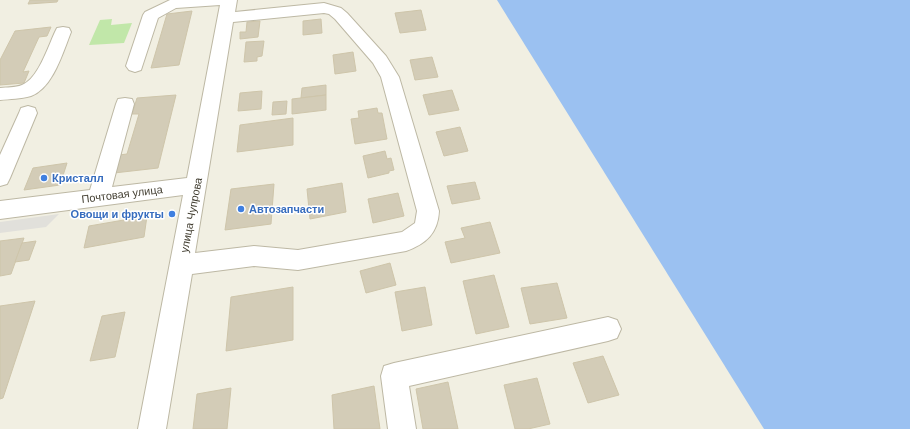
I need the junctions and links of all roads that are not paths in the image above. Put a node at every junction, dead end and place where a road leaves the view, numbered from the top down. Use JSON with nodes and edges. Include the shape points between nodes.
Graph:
{"nodes":[{"id":1,"x":226,"y":6,"type":"edge"},
{"id":2,"x":63,"y":32,"type":"dead end"},
{"id":3,"x":135,"y":66,"type":"dead end"},
{"id":4,"x":0,"y":94,"type":"edge"},
{"id":5,"x":125,"y":104,"type":"dead end"},
{"id":6,"x":28,"y":113,"type":"dead end"},
{"id":7,"x":0,"y":178,"type":"edge"},
{"id":8,"x":197,"y":185,"type":"junction"},
{"id":9,"x":99,"y":196,"type":"junction"},
{"id":10,"x":0,"y":210,"type":"edge"},
{"id":11,"x":182,"y":265,"type":"junction"},
{"id":12,"x":608,"y":329,"type":"dead end"},
{"id":13,"x":152,"y":429,"type":"edge"},
{"id":14,"x":402,"y":429,"type":"edge"}],
"edges":[{"from":1,"to":3,"type":"street","via":[[173,4],[151,15]]},
{"from":1,"to":8,"type":"street","name":"улица Чупрова"},
{"from":1,"to":11,"type":"street","via":[[324,8],[341,16],[380,60],[390,77],[428,211],[427,224],[422,233],[406,241],[298,260],[254,256]]},
{"from":2,"to":4,"type":"street","via":[[42,78],[35,86],[25,91]]},
{"from":5,"to":9,"type":"street"},
{"from":6,"to":7,"type":"street"},
{"from":8,"to":9,"type":"street","name":"Почтовая улица"},
{"from":8,"to":11,"type":"street","name":"улица Чупрова"},
{"from":9,"to":10,"type":"street","name":"Почтовая улица"},
{"from":11,"to":13,"type":"street","name":"улица Чупрова"},
{"from":12,"to":14,"type":"street","via":[[394,376]]}]}
